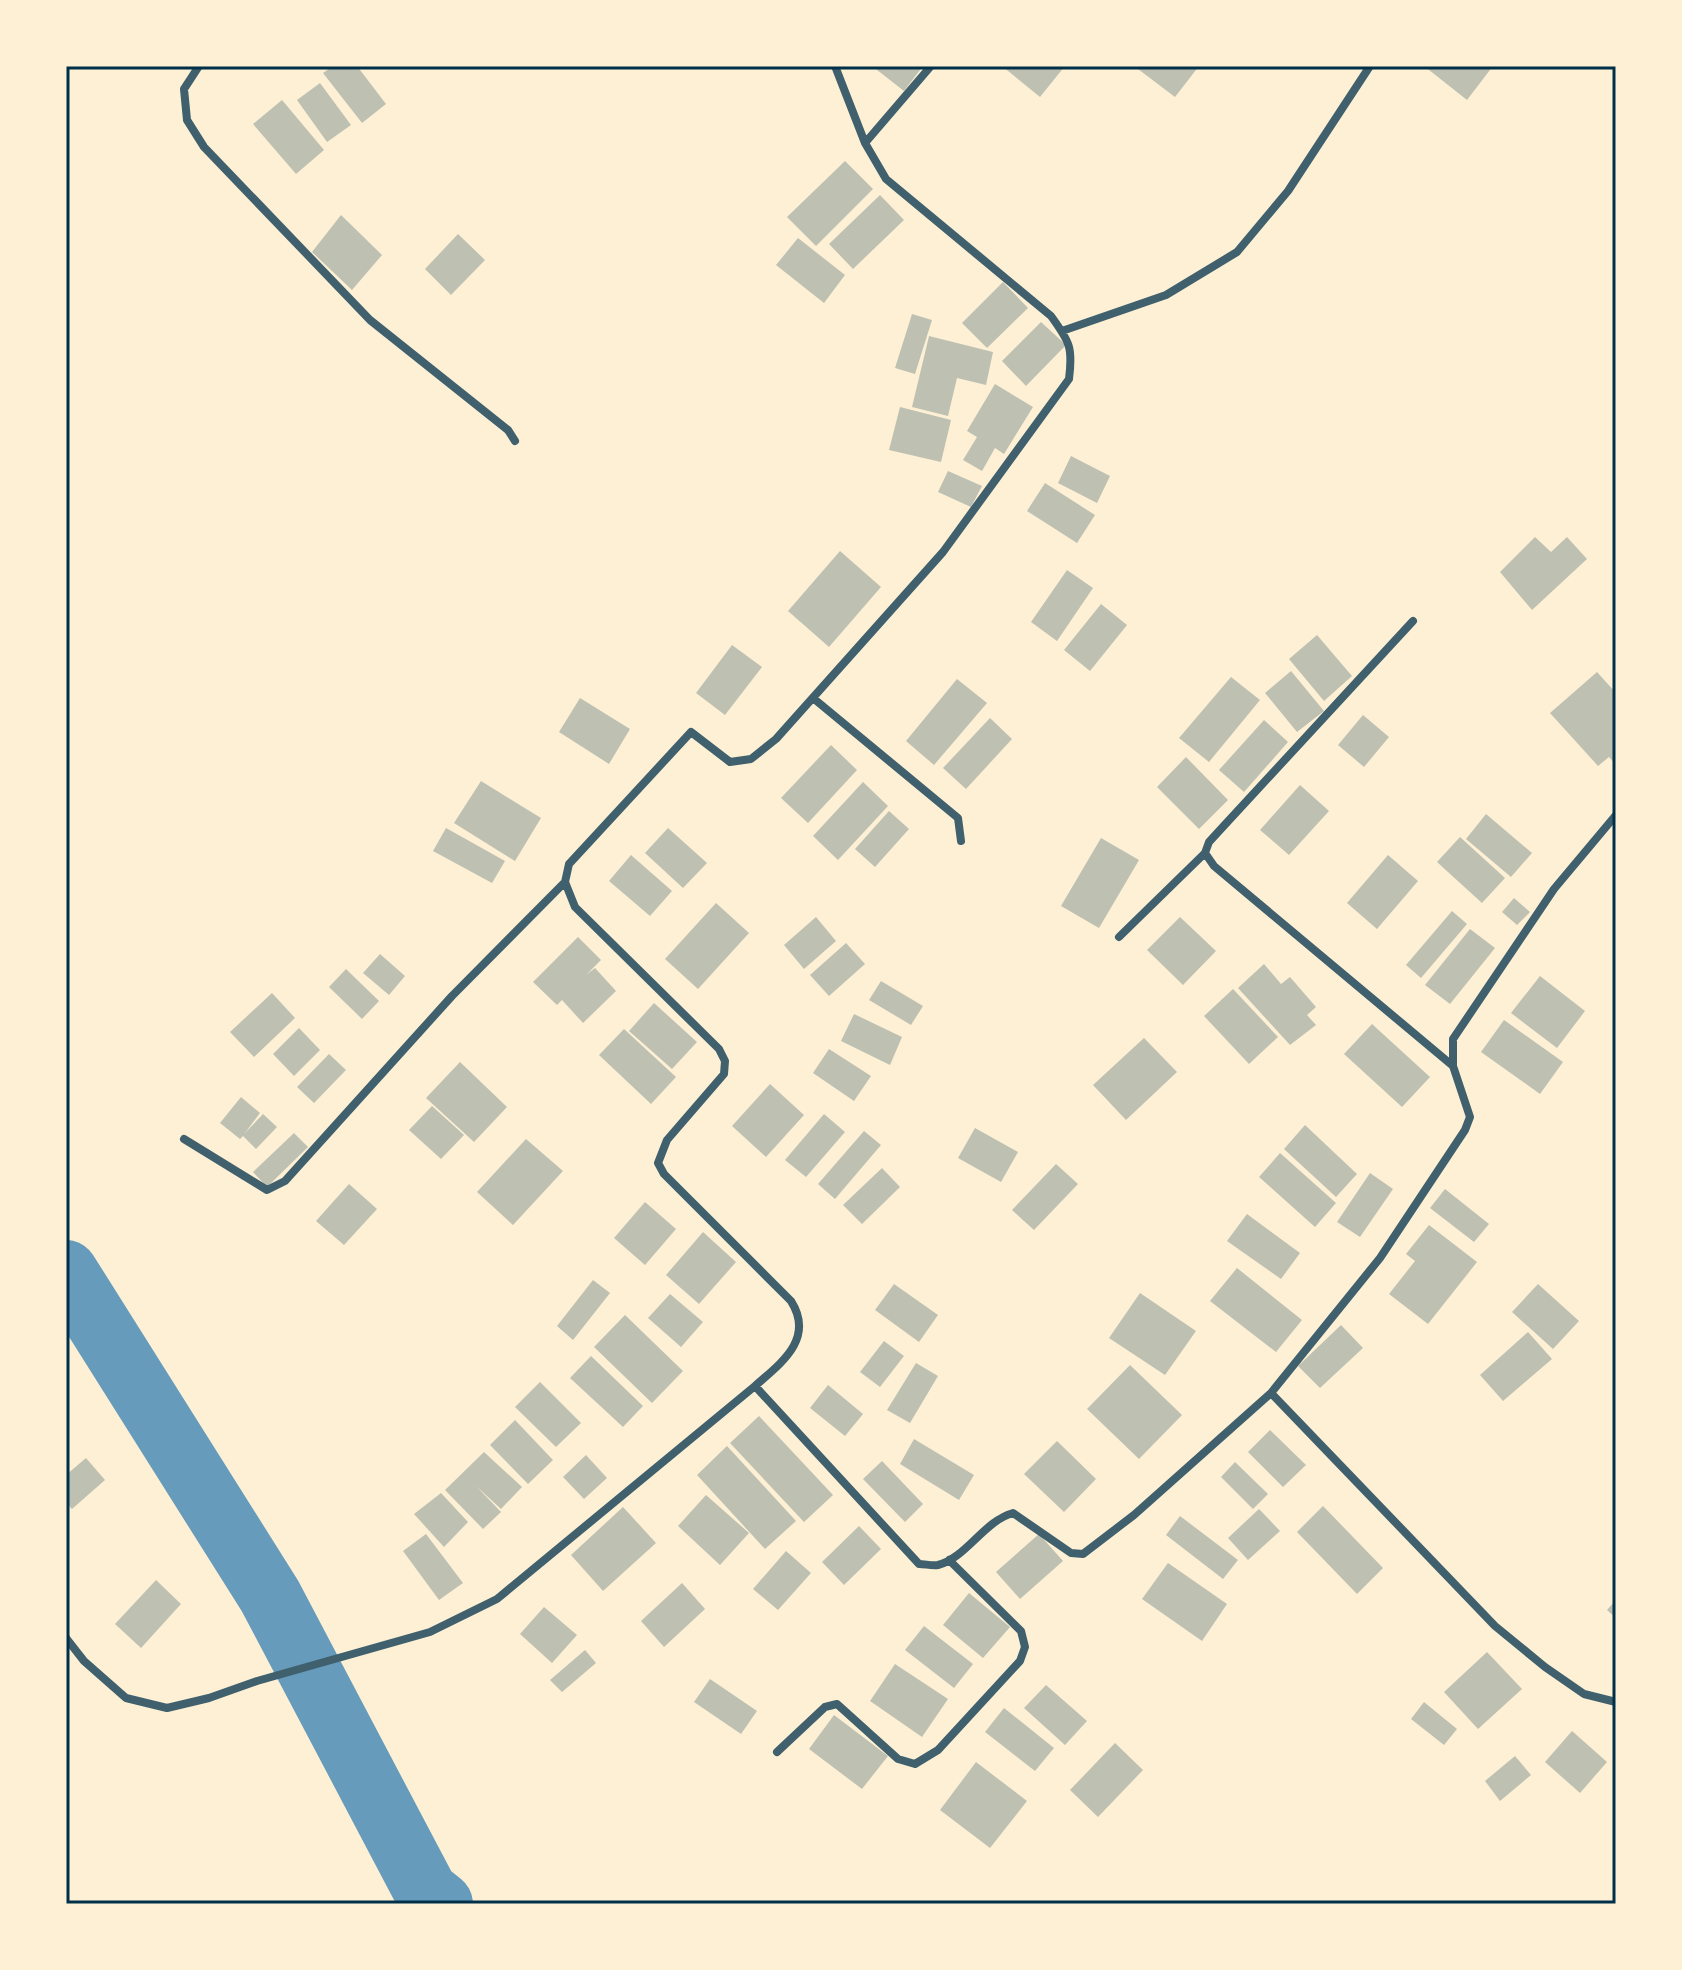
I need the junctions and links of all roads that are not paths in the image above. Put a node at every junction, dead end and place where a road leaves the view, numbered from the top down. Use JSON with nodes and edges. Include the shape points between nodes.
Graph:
{"nodes":[{"id":1,"x":199,"y":66,"type":"edge"},
{"id":2,"x":835,"y":66,"type":"edge"},
{"id":3,"x":931,"y":66,"type":"edge"},
{"id":4,"x":1370,"y":66,"type":"edge"},
{"id":5,"x":865,"y":143,"type":"junction"},
{"id":6,"x":1062,"y":331,"type":"junction"},
{"id":7,"x":515,"y":441,"type":"dead end"},
{"id":8,"x":1413,"y":621,"type":"dead end"},
{"id":9,"x":813,"y":698,"type":"junction"},
{"id":10,"x":1616,"y":815,"type":"edge"},
{"id":11,"x":961,"y":841,"type":"dead end"},
{"id":12,"x":1205,"y":853,"type":"junction"},
{"id":13,"x":565,"y":882,"type":"junction"},
{"id":14,"x":1119,"y":937,"type":"dead end"},
{"id":15,"x":1453,"y":1066,"type":"junction"},
{"id":16,"x":184,"y":1139,"type":"dead end"},
{"id":17,"x":755,"y":1386,"type":"junction"},
{"id":18,"x":1271,"y":1393,"type":"junction"},
{"id":19,"x":949,"y":1560,"type":"junction"},
{"id":20,"x":66,"y":1638,"type":"edge"},
{"id":21,"x":1616,"y":1702,"type":"edge"},
{"id":22,"x":777,"y":1752,"type":"dead end"}],
"edges":[{"from":1,"to":7,"type":"street","via":[[184,89],[187,120],[204,147],[370,320]]},
{"from":2,"to":5,"type":"street"},
{"from":3,"to":5,"type":"street"},
{"from":4,"to":6,"type":"street","via":[[1288,191],[1237,252],[1166,295]]},
{"from":5,"to":6,"type":"street","via":[[886,179],[1051,316]]},
{"from":6,"to":9,"type":"street","via":[[1072,353],[1069,379],[943,552]]},
{"from":8,"to":12,"type":"street","via":[[1209,842]]},
{"from":9,"to":11,"type":"street","via":[[958,818]]},
{"from":9,"to":13,"type":"street","via":[[751,759],[730,762],[691,732],[569,864]]},
{"from":10,"to":15,"type":"street","via":[[1554,889],[1453,1039]]},
{"from":12,"to":14,"type":"street"},
{"from":12,"to":15,"type":"street"},
{"from":13,"to":16,"type":"street","via":[[452,996],[285,1181],[267,1190]]},
{"from":13,"to":17,"type":"street","via":[[575,907],[719,1049],[725,1061],[724,1074],[667,1140],[658,1163],[797,1309],[797,1344]]},
{"from":15,"to":18,"type":"street","via":[[1470,1117],[1465,1130],[1380,1258]]},
{"from":17,"to":19,"type":"street","via":[[919,1564]]},
{"from":17,"to":20,"type":"street","via":[[497,1599],[430,1632],[167,1708],[126,1698]]},
{"from":18,"to":19,"type":"street","via":[[1083,1554],[1071,1553],[1013,1513],[1002,1516]]},
{"from":18,"to":21,"type":"street","via":[[1495,1626],[1584,1694]]},
{"from":19,"to":22,"type":"street","via":[[1021,1631],[1025,1647],[1020,1661],[938,1750],[915,1764],[898,1759],[837,1704],[825,1707]]}]}
